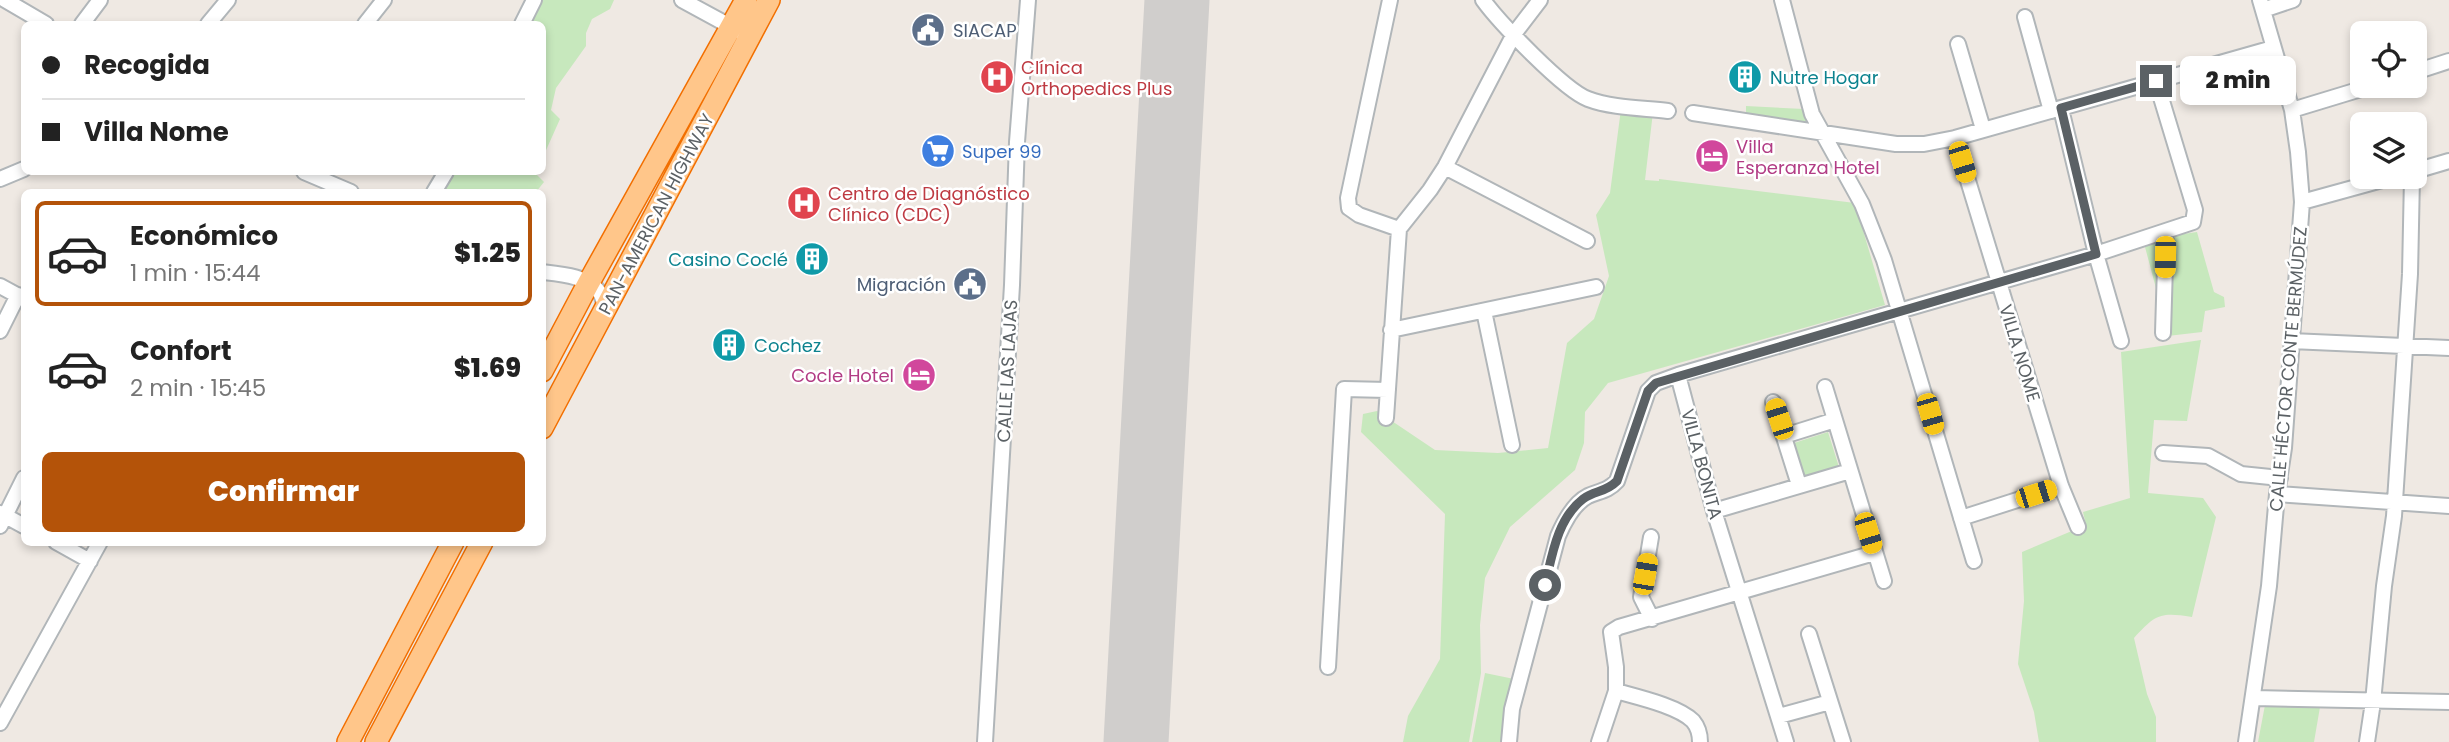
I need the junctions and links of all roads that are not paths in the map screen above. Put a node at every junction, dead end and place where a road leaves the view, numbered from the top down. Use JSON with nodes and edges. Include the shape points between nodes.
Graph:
{"nodes":[{"id":1,"x":5,"y":0,"type":"edge"},
{"id":2,"x":100,"y":0,"type":"edge"},
{"id":3,"x":228,"y":0,"type":"edge"},
{"id":4,"x":384,"y":0,"type":"edge"},
{"id":5,"x":534,"y":0,"type":"edge"},
{"id":6,"x":682,"y":0,"type":"edge"},
{"id":7,"x":746,"y":0,"type":"edge"},
{"id":8,"x":755,"y":0,"type":"edge"},
{"id":9,"x":769,"y":0,"type":"edge"},
{"id":10,"x":1028,"y":0,"type":"edge"},
{"id":11,"x":1390,"y":0,"type":"edge"},
{"id":12,"x":1483,"y":0,"type":"edge"},
{"id":13,"x":1540,"y":0,"type":"edge"},
{"id":14,"x":1782,"y":0,"type":"edge"},
{"id":15,"x":2292,"y":0,"type":"edge"},
{"id":16,"x":2261,"y":5,"type":"edge"},
{"id":17,"x":2025,"y":17,"type":"dead end"},
{"id":18,"x":41,"y":21,"type":"edge"},
{"id":19,"x":84,"y":21,"type":"edge"},
{"id":20,"x":210,"y":21,"type":"edge"},
{"id":21,"x":367,"y":21,"type":"edge"},
{"id":22,"x":524,"y":21,"type":"edge"},
{"id":23,"x":741,"y":31,"type":"junction"},
{"id":24,"x":1514,"y":34,"type":"junction"},
{"id":25,"x":1958,"y":44,"type":"dead end"},
{"id":26,"x":2273,"y":48,"type":"junction"},
{"id":27,"x":2449,"y":61,"type":"edge"},
{"id":28,"x":2427,"y":68,"type":"edge"},
{"id":29,"x":2156,"y":81,"type":"junction"},
{"id":30,"x":2350,"y":92,"type":"edge"},
{"id":31,"x":2056,"y":110,"type":"junction"},
{"id":32,"x":2292,"y":110,"type":"junction"},
{"id":33,"x":1668,"y":111,"type":"dead end"},
{"id":34,"x":1693,"y":113,"type":"dead end"},
{"id":35,"x":1983,"y":129,"type":"junction"},
{"id":36,"x":1822,"y":134,"type":"junction"},
{"id":37,"x":1955,"y":138,"type":"junction"},
{"id":38,"x":2449,"y":161,"type":"edge"},
{"id":39,"x":1445,"y":167,"type":"junction"},
{"id":40,"x":2427,"y":167,"type":"edge"},
{"id":41,"x":21,"y":170,"type":"edge"},
{"id":42,"x":311,"y":175,"type":"edge"},
{"id":43,"x":0,"y":179,"type":"edge"},
{"id":44,"x":344,"y":189,"type":"edge"},
{"id":45,"x":2350,"y":189,"type":"edge"},
{"id":46,"x":2412,"y":189,"type":"edge"},
{"id":47,"x":2302,"y":202,"type":"junction"},
{"id":48,"x":1399,"y":229,"type":"junction"},
{"id":49,"x":2166,"y":232,"type":"junction"},
{"id":50,"x":1587,"y":241,"type":"dead end"},
{"id":51,"x":2096,"y":254,"type":"junction"},
{"id":52,"x":546,"y":272,"type":"edge"},
{"id":53,"x":622,"y":277,"type":"junction"},
{"id":54,"x":1998,"y":282,"type":"junction"},
{"id":55,"x":588,"y":284,"type":"junction"},
{"id":56,"x":0,"y":286,"type":"edge"},
{"id":57,"x":1596,"y":287,"type":"dead end"},
{"id":58,"x":21,"y":297,"type":"edge"},
{"id":59,"x":606,"y":309,"type":"junction"},
{"id":60,"x":1900,"y":310,"type":"junction"},
{"id":61,"x":1484,"y":311,"type":"junction"},
{"id":62,"x":1391,"y":330,"type":"junction"},
{"id":63,"x":0,"y":331,"type":"edge"},
{"id":64,"x":2164,"y":333,"type":"dead end"},
{"id":65,"x":2121,"y":341,"type":"dead end"},
{"id":66,"x":2291,"y":341,"type":"junction"},
{"id":67,"x":2405,"y":346,"type":"junction"},
{"id":68,"x":2449,"y":348,"type":"edge"},
{"id":69,"x":546,"y":363,"type":"edge"},
{"id":70,"x":1678,"y":375,"type":"junction"},
{"id":71,"x":1825,"y":387,"type":"dead end"},
{"id":72,"x":1388,"y":390,"type":"junction"},
{"id":73,"x":1773,"y":402,"type":"dead end"},
{"id":74,"x":1386,"y":418,"type":"dead end"},
{"id":75,"x":1835,"y":420,"type":"junction"},
{"id":76,"x":546,"y":421,"type":"edge"},
{"id":77,"x":1784,"y":436,"type":"junction"},
{"id":78,"x":1511,"y":445,"type":"dead end"},
{"id":79,"x":2163,"y":453,"type":"dead end"},
{"id":80,"x":1850,"y":471,"type":"junction"},
{"id":81,"x":2280,"y":478,"type":"junction"},
{"id":82,"x":21,"y":483,"type":"edge"},
{"id":83,"x":1799,"y":485,"type":"junction"},
{"id":84,"x":2061,"y":486,"type":"junction"},
{"id":85,"x":2277,"y":494,"type":"junction"},
{"id":86,"x":2394,"y":502,"type":"junction"},
{"id":87,"x":2449,"y":506,"type":"edge"},
{"id":88,"x":1714,"y":510,"type":"junction"},
{"id":89,"x":2,"y":518,"type":"edge"},
{"id":90,"x":1961,"y":519,"type":"junction"},
{"id":91,"x":21,"y":525,"type":"edge"},
{"id":92,"x":2078,"y":527,"type":"dead end"},
{"id":93,"x":1651,"y":537,"type":"dead end"},
{"id":94,"x":63,"y":546,"type":"edge"},
{"id":95,"x":98,"y":546,"type":"edge"},
{"id":96,"x":451,"y":546,"type":"edge"},
{"id":97,"x":480,"y":546,"type":"edge"},
{"id":98,"x":1874,"y":553,"type":"junction"},
{"id":99,"x":90,"y":561,"type":"junction"},
{"id":100,"x":1974,"y":561,"type":"dead end"},
{"id":101,"x":1884,"y":581,"type":"dead end"},
{"id":102,"x":1738,"y":592,"type":"junction"},
{"id":103,"x":1652,"y":620,"type":"junction"},
{"id":104,"x":1809,"y":634,"type":"dead end"},
{"id":105,"x":1328,"y":667,"type":"dead end"},
{"id":106,"x":1616,"y":691,"type":"junction"},
{"id":107,"x":2254,"y":698,"type":"junction"},
{"id":108,"x":1830,"y":702,"type":"junction"},
{"id":109,"x":2373,"y":702,"type":"junction"},
{"id":110,"x":2449,"y":702,"type":"edge"},
{"id":111,"x":1779,"y":716,"type":"junction"},
{"id":112,"x":0,"y":723,"type":"edge"},
{"id":113,"x":348,"y":742,"type":"edge"},
{"id":114,"x":376,"y":742,"type":"edge"},
{"id":115,"x":985,"y":742,"type":"edge"},
{"id":116,"x":1509,"y":742,"type":"edge"},
{"id":117,"x":1598,"y":742,"type":"edge"},
{"id":118,"x":1700,"y":742,"type":"edge"},
{"id":119,"x":1786,"y":742,"type":"edge"},
{"id":120,"x":1843,"y":742,"type":"edge"},
{"id":121,"x":2246,"y":742,"type":"edge"},
{"id":122,"x":2367,"y":742,"type":"edge"}],
"edges":[{"from":1,"to":18,"type":"street"},
{"from":2,"to":19,"type":"street"},
{"from":3,"to":20,"type":"street"},
{"from":4,"to":21,"type":"street"},
{"from":5,"to":22,"type":"street"},
{"from":6,"to":23,"type":"street"},
{"from":7,"to":23,"type":"highway","name":"PAN-AMERICAN HIGHWAY"},
{"from":8,"to":23,"type":"highway"},
{"from":9,"to":23,"type":"highway","name":"PAN-AMERICAN HIGHWAY"},
{"from":10,"to":115,"type":"street","name":"CALLE LAS LAJAS"},
{"from":11,"to":48,"type":"street","via":[[1348,198],[1349,208],[1359,215]]},
{"from":12,"to":24,"type":"street"},
{"from":13,"to":24,"type":"street"},
{"from":14,"to":36,"type":"street","via":[[1806,97]]},
{"from":15,"to":16,"type":"street"},
{"from":16,"to":26,"type":"street","name":"CALLE HÉCTOR CONTE BERMÚDEZ"},
{"from":17,"to":31,"type":"street"},
{"from":23,"to":53,"type":"highway","name":"PAN-AMERICAN HIGHWAY"},
{"from":23,"to":55,"type":"highway","name":"PAN-AMERICAN HIGHWAY"},
{"from":24,"to":33,"type":"street","via":[[1566,86],[1587,99]]},
{"from":24,"to":39,"type":"street"},
{"from":25,"to":35,"type":"street"},
{"from":26,"to":29,"type":"street"},
{"from":26,"to":32,"type":"street","name":"CALLE HÉCTOR CONTE BERMÚDEZ"},
{"from":27,"to":28,"type":"street"},
{"from":29,"to":31,"type":"street"},
{"from":29,"to":49,"type":"street","via":[[2195,210],[2189,225]]},
{"from":30,"to":32,"type":"street"},
{"from":31,"to":35,"type":"street"},
{"from":31,"to":51,"type":"street"},
{"from":32,"to":47,"type":"street","name":"CALLE HÉCTOR CONTE BERMÚDEZ"},
{"from":34,"to":36,"type":"street"},
{"from":35,"to":37,"type":"street"},
{"from":36,"to":37,"type":"street","via":[[1896,144]]},
{"from":36,"to":60,"type":"street","via":[[1862,204]]},
{"from":37,"to":54,"type":"street","name":"VILLA NOME"},
{"from":38,"to":40,"type":"street"},
{"from":39,"to":48,"type":"street"},
{"from":39,"to":50,"type":"street"},
{"from":41,"to":43,"type":"street"},
{"from":42,"to":44,"type":"street"},
{"from":45,"to":47,"type":"street"},
{"from":46,"to":67,"type":"street"},
{"from":47,"to":66,"type":"street","name":"CALLE HÉCTOR CONTE BERMÚDEZ"},
{"from":48,"to":62,"type":"street"},
{"from":49,"to":51,"type":"street"},
{"from":49,"to":64,"type":"street"},
{"from":51,"to":54,"type":"street"},
{"from":51,"to":65,"type":"street"},
{"from":52,"to":55,"type":"street"},
{"from":53,"to":55,"type":"street","via":[[606,284]]},
{"from":53,"to":59,"type":"highway","name":"PAN-AMERICAN HIGHWAY"},
{"from":54,"to":60,"type":"street"},
{"from":54,"to":84,"type":"street","name":"VILLA NOME"},
{"from":55,"to":59,"type":"street","via":[[600,293]]},
{"from":55,"to":69,"type":"highway","name":"PAN-AMERICAN HIGHWAY"},
{"from":56,"to":58,"type":"street"},
{"from":57,"to":61,"type":"street"},
{"from":58,"to":63,"type":"street"},
{"from":59,"to":76,"type":"highway","name":"PAN-AMERICAN HIGHWAY"},
{"from":60,"to":70,"type":"street"},
{"from":60,"to":90,"type":"street"},
{"from":61,"to":62,"type":"street"},
{"from":61,"to":78,"type":"street"},
{"from":62,"to":72,"type":"street"},
{"from":66,"to":67,"type":"street"},
{"from":66,"to":81,"type":"street","name":"CALLE HÉCTOR CONTE BERMÚDEZ"},
{"from":67,"to":68,"type":"street"},
{"from":67,"to":86,"type":"street"},
{"from":70,"to":88,"type":"street","name":"VILLA BONITA"},
{"from":70,"to":116,"type":"street","via":[[1648,391],[1617,481],[1608,491],[1581,500],[1563,523],[1512,709]]},
{"from":71,"to":75,"type":"street"},
{"from":72,"to":74,"type":"street"},
{"from":72,"to":105,"type":"street","via":[[1344,389]]},
{"from":73,"to":77,"type":"street"},
{"from":75,"to":77,"type":"street"},
{"from":75,"to":80,"type":"street"},
{"from":77,"to":83,"type":"street"},
{"from":79,"to":81,"type":"street","via":[[2207,456],[2241,474]]},
{"from":80,"to":83,"type":"street"},
{"from":80,"to":98,"type":"street"},
{"from":81,"to":85,"type":"street","name":"CALLE HÉCTOR CONTE BERMÚDEZ"},
{"from":82,"to":89,"type":"street"},
{"from":83,"to":88,"type":"street"},
{"from":84,"to":90,"type":"street"},
{"from":84,"to":92,"type":"street","name":"VILLA NOME"},
{"from":85,"to":86,"type":"street"},
{"from":85,"to":107,"type":"street","name":"CALLE HÉCTOR CONTE BERMÚDEZ"},
{"from":86,"to":87,"type":"street"},
{"from":86,"to":109,"type":"street"},
{"from":88,"to":102,"type":"street","name":"VILLA BONITA"},
{"from":89,"to":91,"type":"street"},
{"from":90,"to":100,"type":"street"},
{"from":93,"to":103,"type":"street","via":[[1641,597]]},
{"from":94,"to":99,"type":"street"},
{"from":95,"to":99,"type":"street"},
{"from":96,"to":113,"type":"highway"},
{"from":97,"to":114,"type":"highway"},
{"from":98,"to":101,"type":"street"},
{"from":98,"to":102,"type":"street"},
{"from":99,"to":112,"type":"street"},
{"from":102,"to":103,"type":"street"},
{"from":102,"to":111,"type":"street","name":"VILLA BONITA"},
{"from":103,"to":106,"type":"street","via":[[1611,632]]},
{"from":104,"to":108,"type":"street"},
{"from":106,"to":117,"type":"street"},
{"from":106,"to":118,"type":"street","via":[[1681,713],[1693,722]]},
{"from":107,"to":109,"type":"street"},
{"from":107,"to":121,"type":"street","name":"CALLE HÉCTOR CONTE BERMÚDEZ"},
{"from":108,"to":111,"type":"street"},
{"from":108,"to":120,"type":"street"},
{"from":109,"to":110,"type":"street"},
{"from":109,"to":122,"type":"street"},
{"from":111,"to":119,"type":"street","name":"VILLA BONITA"}]}
